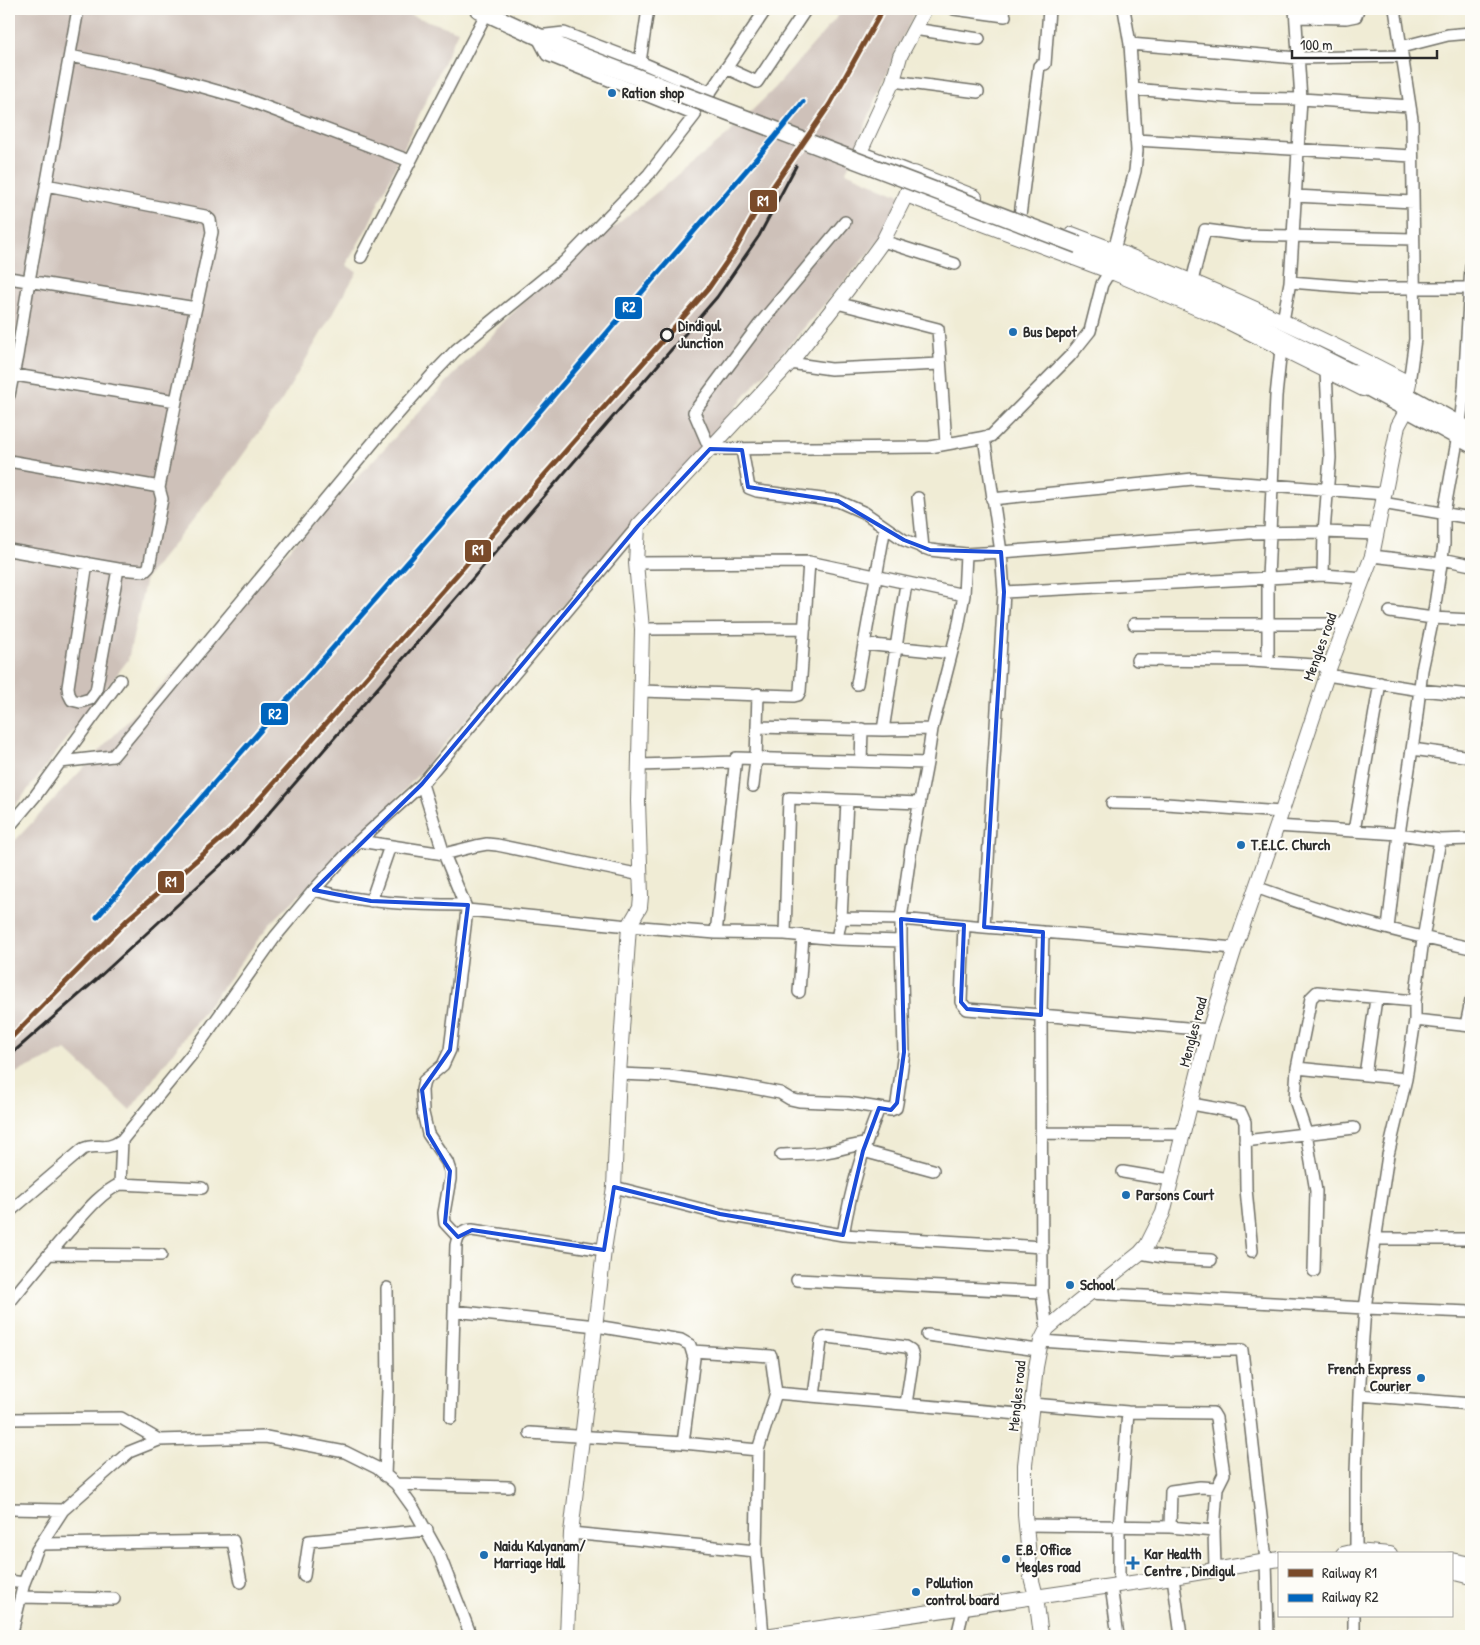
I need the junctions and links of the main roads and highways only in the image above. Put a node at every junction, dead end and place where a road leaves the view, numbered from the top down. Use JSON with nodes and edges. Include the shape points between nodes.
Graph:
{"nodes":[{"id":1,"x":924,"y":9,"type":"edge"},
{"id":2,"x":483,"y":10,"type":"edge"},
{"id":3,"x":860,"y":152,"type":"road end"},
{"id":4,"x":906,"y":194,"type":"junction"},
{"id":5,"x":1062,"y":231,"type":"junction"},
{"id":6,"x":1055,"y":250,"type":"junction"},
{"id":7,"x":1337,"y":369,"type":"junction"},
{"id":8,"x":1406,"y":401,"type":"junction"},
{"id":9,"x":1465,"y":434,"type":"edge"},
{"id":10,"x":1272,"y":1560,"type":"edge"},
{"id":11,"x":1452,"y":1560,"type":"edge"},
{"id":12,"x":1471,"y":1564,"type":"edge"},
{"id":13,"x":1452,"y":1572,"type":"edge"},
{"id":14,"x":1471,"y":1577,"type":"edge"},
{"id":15,"x":1036,"y":1596,"type":"junction"},
{"id":16,"x":567,"y":1636,"type":"edge"},
{"id":17,"x":764,"y":1636,"type":"edge"},
{"id":18,"x":1041,"y":1636,"type":"edge"}],
"edges":[{"from":1,"to":3,"type":"main road","via":[[900,56],[893,81]]},
{"from":2,"to":7,"type":"highway","bridge":true,"via":[[572,52],[1182,287]]},
{"from":4,"to":5,"type":"main road","via":[[914,173]]},
{"from":4,"to":6,"type":"main road"},
{"from":4,"to":16,"type":"main road","via":[[883,241],[790,363],[638,526],[636,563],[642,629],[638,801],[640,907],[629,926],[614,1187],[571,1533]]},
{"from":5,"to":6,"type":"main road"},
{"from":5,"to":8,"type":"main road","via":[[1192,281],[1342,348]]},
{"from":6,"to":7,"type":"main road","via":[[1114,272],[1281,348]]},
{"from":7,"to":8,"type":"main road","via":[[1386,400]]},
{"from":7,"to":8,"type":"highway","via":[[1366,373]]},
{"from":8,"to":9,"type":"highway"},
{"from":8,"to":15,"type":"main road","name":"Mengles road","via":[[1372,556],[1328,670],[1235,948],[1209,1030],[1192,1104],[1156,1229],[1140,1253],[1089,1293],[1042,1340],[1025,1465],[1026,1525]]},
{"from":10,"to":15,"type":"main road"},
{"from":11,"to":12,"type":"main road"},
{"from":13,"to":14,"type":"main road"},
{"from":15,"to":17,"type":"main road"},
{"from":15,"to":18,"type":"main road","name":"Mengles road"}]}
